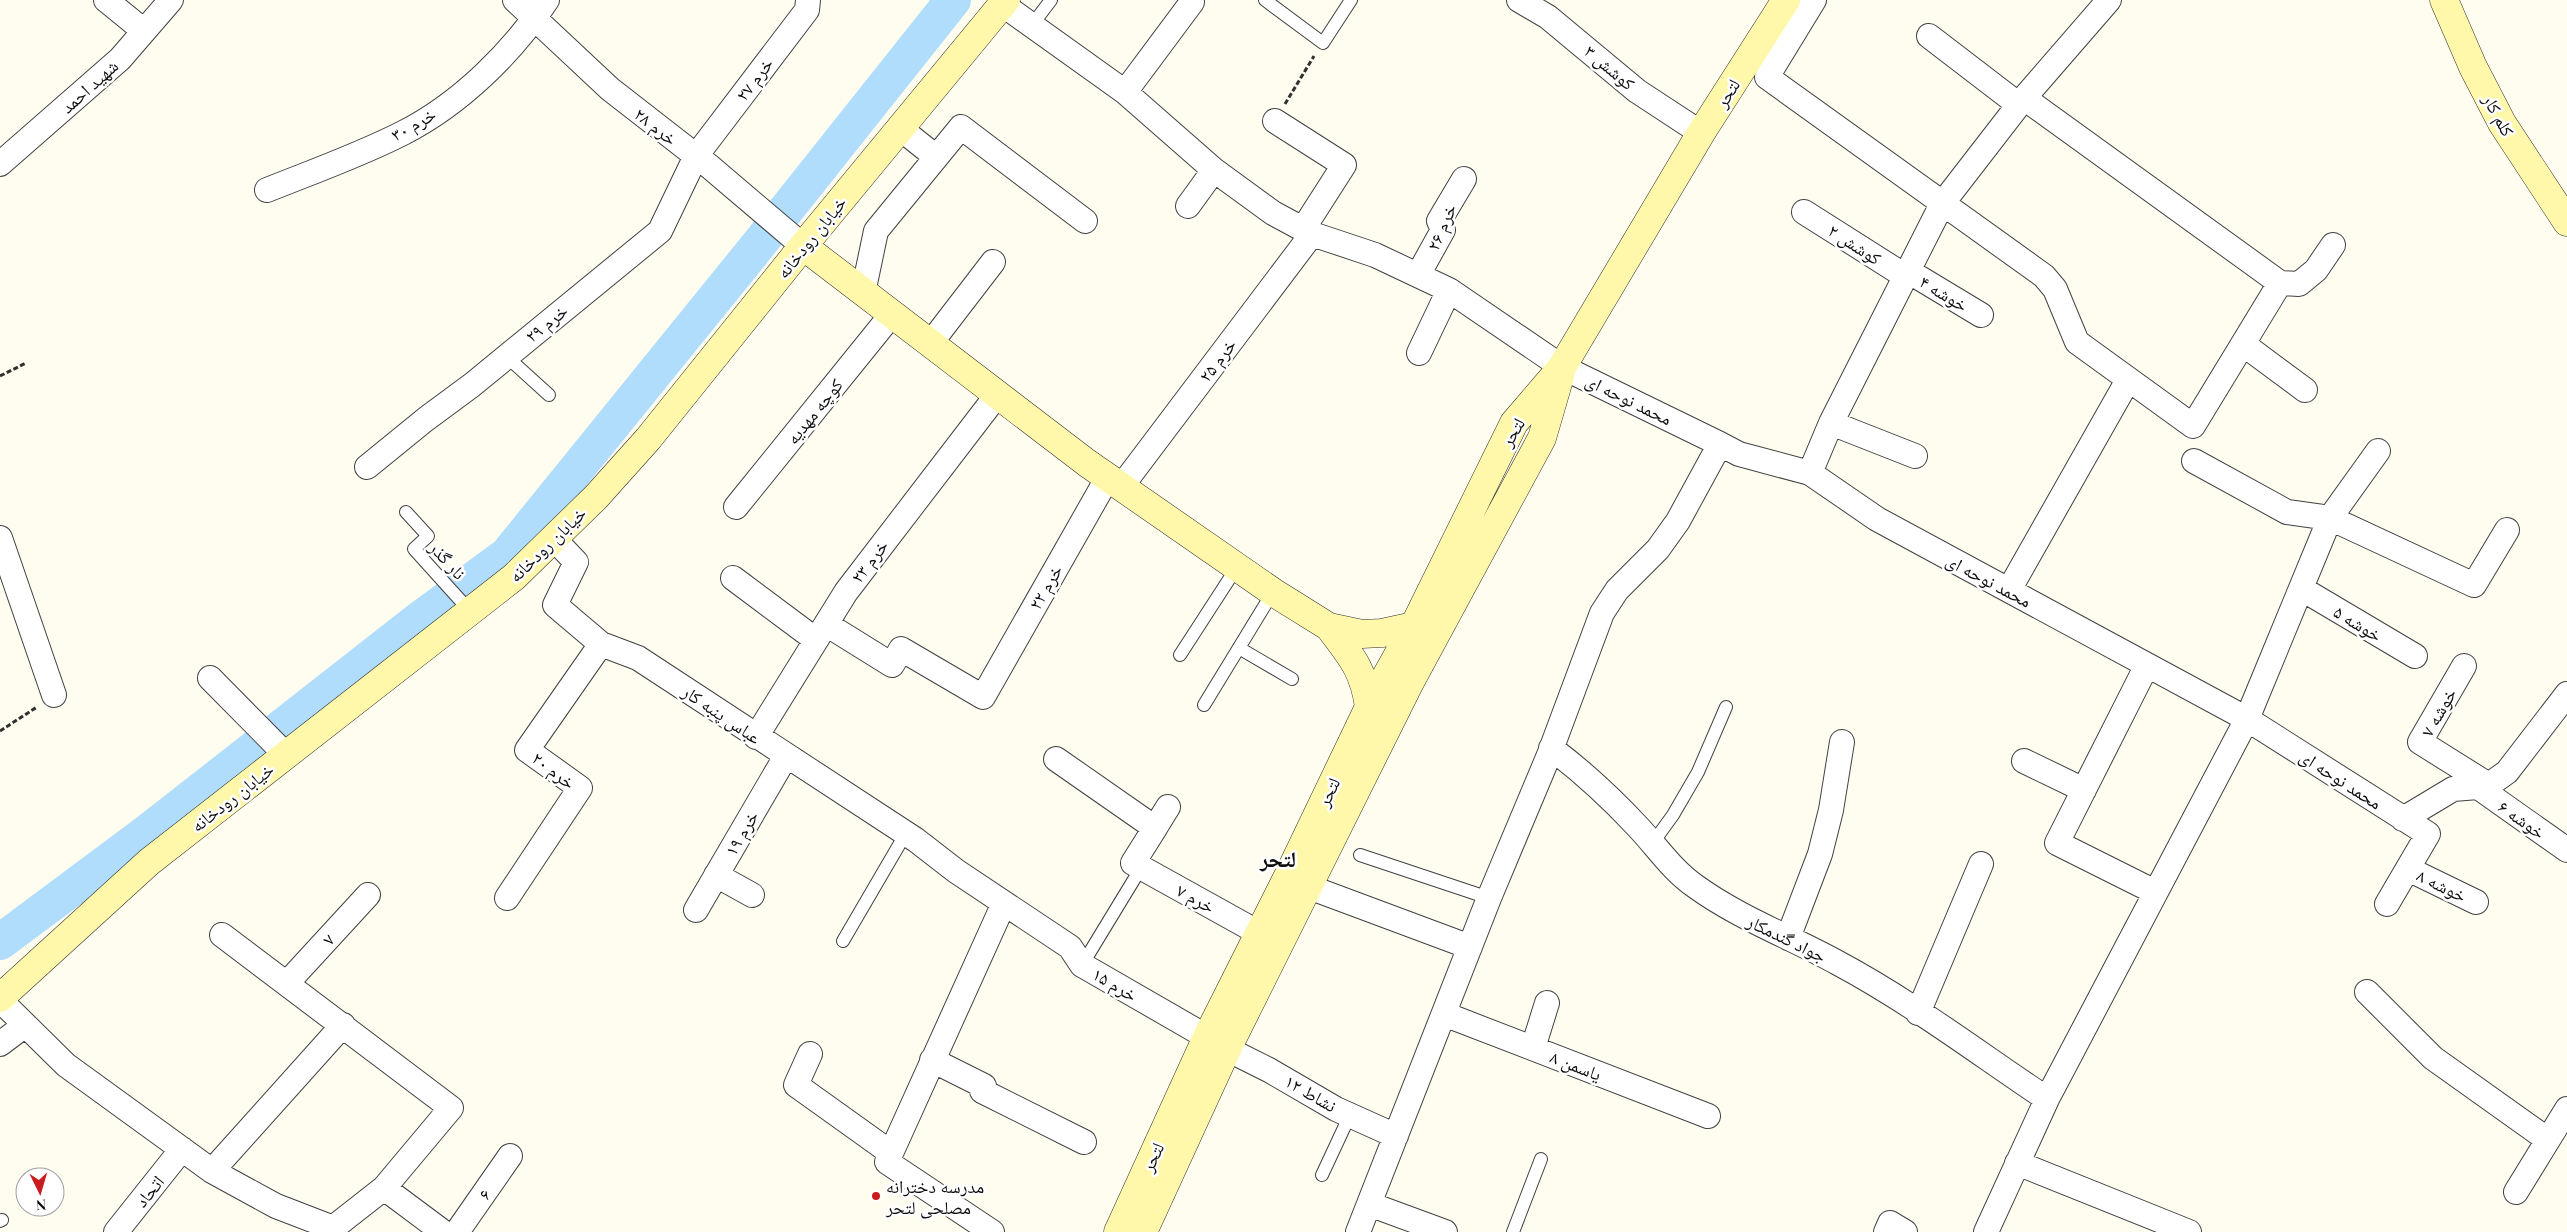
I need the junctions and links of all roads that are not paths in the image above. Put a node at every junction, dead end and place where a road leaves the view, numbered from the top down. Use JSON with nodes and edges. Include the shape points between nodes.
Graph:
{"nodes":[{"id":1,"x":106,"y":0,"type":"edge"},
{"id":2,"x":171,"y":0,"type":"edge"},
{"id":3,"x":515,"y":0,"type":"edge"},
{"id":4,"x":547,"y":0,"type":"edge"},
{"id":5,"x":1051,"y":0,"type":"edge"},
{"id":6,"x":1265,"y":0,"type":"edge"},
{"id":7,"x":1351,"y":0,"type":"edge"},
{"id":8,"x":1520,"y":0,"type":"edge"},
{"id":9,"x":1786,"y":0,"type":"edge"},
{"id":10,"x":1814,"y":0,"type":"edge"},
{"id":11,"x":2107,"y":0,"type":"edge"},
{"id":12,"x":2444,"y":0,"type":"edge"},
{"id":13,"x":1004,"y":2,"type":"edge"},
{"id":14,"x":1192,"y":2,"type":"dead end"},
{"id":15,"x":804,"y":3,"type":"edge"},
{"id":16,"x":534,"y":20,"type":"junction"},
{"id":17,"x":1032,"y":25,"type":"junction"},
{"id":18,"x":144,"y":31,"type":"junction"},
{"id":19,"x":1929,"y":36,"type":"dead end"},
{"id":20,"x":1125,"y":92,"type":"junction"},
{"id":21,"x":2022,"y":102,"type":"junction"},
{"id":22,"x":1276,"y":120,"type":"road end"},
{"id":23,"x":901,"y":129,"type":"junction"},
{"id":24,"x":1701,"y":133,"type":"junction"},
{"id":25,"x":696,"y":156,"type":"junction"},
{"id":26,"x":936,"y":157,"type":"junction"},
{"id":27,"x":0,"y":164,"type":"edge"},
{"id":28,"x":1214,"y":170,"type":"junction"},
{"id":29,"x":1464,"y":179,"type":"dead end"},
{"id":30,"x":267,"y":190,"type":"dead end"},
{"id":31,"x":1942,"y":204,"type":"junction"},
{"id":32,"x":1188,"y":206,"type":"dead end"},
{"id":33,"x":1804,"y":212,"type":"dead end"},
{"id":34,"x":1085,"y":220,"type":"dead end"},
{"id":35,"x":2567,"y":222,"type":"edge"},
{"id":36,"x":1307,"y":231,"type":"junction"},
{"id":37,"x":2333,"y":244,"type":"dead end"},
{"id":38,"x":803,"y":246,"type":"junction"},
{"id":39,"x":993,"y":262,"type":"dead end"},
{"id":40,"x":1906,"y":274,"type":"junction"},
{"id":41,"x":1418,"y":275,"type":"junction"},
{"id":42,"x":2280,"y":283,"type":"junction"},
{"id":43,"x":1449,"y":290,"type":"junction"},
{"id":44,"x":863,"y":292,"type":"junction"},
{"id":45,"x":892,"y":314,"type":"junction"},
{"id":46,"x":1981,"y":315,"type":"dead end"},
{"id":47,"x":930,"y":344,"type":"junction"},
{"id":48,"x":2243,"y":344,"type":"junction"},
{"id":49,"x":1419,"y":353,"type":"dead end"},
{"id":50,"x":506,"y":356,"type":"junction"},
{"id":51,"x":1562,"y":367,"type":"junction"},
{"id":52,"x":2128,"y":380,"type":"junction"},
{"id":53,"x":2305,"y":390,"type":"dead end"},
{"id":54,"x":549,"y":394,"type":"dead end"},
{"id":55,"x":997,"y":395,"type":"junction"},
{"id":56,"x":1830,"y":423,"type":"junction"},
{"id":57,"x":1720,"y":444,"type":"junction"},
{"id":58,"x":2378,"y":451,"type":"dead end"},
{"id":59,"x":1915,"y":456,"type":"dead end"},
{"id":60,"x":2194,"y":461,"type":"dead end"},
{"id":61,"x":367,"y":467,"type":"dead end"},
{"id":62,"x":1810,"y":473,"type":"junction"},
{"id":63,"x":1115,"y":482,"type":"junction"},
{"id":64,"x":736,"y":507,"type":"dead end"},
{"id":65,"x":406,"y":512,"type":"dead end"},
{"id":66,"x":2330,"y":518,"type":"junction"},
{"id":67,"x":2507,"y":530,"type":"dead end"},
{"id":68,"x":0,"y":538,"type":"edge"},
{"id":69,"x":554,"y":539,"type":"junction"},
{"id":70,"x":1237,"y":567,"type":"junction"},
{"id":71,"x":733,"y":578,"type":"dead end"},
{"id":72,"x":2302,"y":589,"type":"junction"},
{"id":73,"x":2009,"y":590,"type":"junction"},
{"id":74,"x":1273,"y":592,"type":"junction"},
{"id":75,"x":470,"y":611,"type":"junction"},
{"id":76,"x":1414,"y":626,"type":"junction"},
{"id":77,"x":1329,"y":627,"type":"junction"},
{"id":78,"x":821,"y":632,"type":"junction"},
{"id":79,"x":601,"y":644,"type":"junction"},
{"id":80,"x":1239,"y":648,"type":"junction"},
{"id":81,"x":1180,"y":654,"type":"dead end"},
{"id":82,"x":2415,"y":656,"type":"dead end"},
{"id":83,"x":2146,"y":665,"type":"junction"},
{"id":84,"x":2464,"y":666,"type":"dead end"},
{"id":85,"x":210,"y":678,"type":"dead end"},
{"id":86,"x":1292,"y":679,"type":"dead end"},
{"id":87,"x":54,"y":695,"type":"road end"},
{"id":88,"x":1204,"y":705,"type":"dead end"},
{"id":89,"x":1369,"y":707,"type":"junction"},
{"id":90,"x":1726,"y":707,"type":"dead end"},
{"id":91,"x":2563,"y":707,"type":"edge"},
{"id":92,"x":2247,"y":719,"type":"junction"},
{"id":93,"x":756,"y":737,"type":"junction"},
{"id":94,"x":1842,"y":742,"type":"dead end"},
{"id":95,"x":1551,"y":748,"type":"junction"},
{"id":96,"x":286,"y":755,"type":"junction"},
{"id":97,"x":786,"y":756,"type":"junction"},
{"id":98,"x":1056,"y":759,"type":"dead end"},
{"id":99,"x":2024,"y":761,"type":"dead end"},
{"id":100,"x":2482,"y":785,"type":"junction"},
{"id":101,"x":2084,"y":790,"type":"junction"},
{"id":102,"x":1168,"y":807,"type":"dead end"},
{"id":103,"x":2404,"y":819,"type":"junction"},
{"id":104,"x":1155,"y":828,"type":"junction"},
{"id":105,"x":906,"y":833,"type":"junction"},
{"id":106,"x":1652,"y":844,"type":"junction"},
{"id":107,"x":2567,"y":850,"type":"edge"},
{"id":108,"x":1360,"y":855,"type":"dead end"},
{"id":109,"x":1981,"y":864,"type":"dead end"},
{"id":110,"x":1137,"y":866,"type":"junction"},
{"id":111,"x":2408,"y":869,"type":"junction"},
{"id":112,"x":956,"y":871,"type":"joint"},
{"id":113,"x":716,"y":875,"type":"junction"},
{"id":114,"x":1309,"y":887,"type":"junction"},
{"id":115,"x":2156,"y":892,"type":"junction"},
{"id":116,"x":368,"y":895,"type":"dead end"},
{"id":117,"x":752,"y":895,"type":"dead end"},
{"id":118,"x":507,"y":898,"type":"dead end"},
{"id":119,"x":1489,"y":898,"type":"junction"},
{"id":120,"x":2476,"y":902,"type":"dead end"},
{"id":121,"x":1004,"y":903,"type":"junction"},
{"id":122,"x":2387,"y":904,"type":"dead end"},
{"id":123,"x":696,"y":910,"type":"dead end"},
{"id":124,"x":1259,"y":933,"type":"junction"},
{"id":125,"x":222,"y":935,"type":"dead end"},
{"id":126,"x":1788,"y":938,"type":"junction"},
{"id":127,"x":843,"y":941,"type":"dead end"},
{"id":128,"x":1470,"y":947,"type":"junction"},
{"id":129,"x":1082,"y":965,"type":"junction"},
{"id":130,"x":288,"y":982,"type":"junction"},
{"id":131,"x":2368,"y":992,"type":"dead end"},
{"id":132,"x":0,"y":999,"type":"edge"},
{"id":133,"x":1547,"y":1003,"type":"dead end"},
{"id":134,"x":1918,"y":1012,"type":"junction"},
{"id":135,"x":1444,"y":1014,"type":"junction"},
{"id":136,"x":343,"y":1025,"type":"junction"},
{"id":137,"x":24,"y":1026,"type":"junction"},
{"id":138,"x":1217,"y":1043,"type":"junction"},
{"id":139,"x":0,"y":1044,"type":"edge"},
{"id":140,"x":1532,"y":1048,"type":"junction"},
{"id":141,"x":810,"y":1054,"type":"dead end"},
{"id":142,"x":932,"y":1060,"type":"junction"},
{"id":143,"x":2047,"y":1099,"type":"junction"},
{"id":144,"x":2567,"y":1109,"type":"edge"},
{"id":145,"x":1350,"y":1115,"type":"junction"},
{"id":146,"x":1708,"y":1116,"type":"dead end"},
{"id":147,"x":1396,"y":1136,"type":"junction"},
{"id":148,"x":2548,"y":1140,"type":"junction"},
{"id":149,"x":1084,"y":1142,"type":"dead end"},
{"id":150,"x":182,"y":1149,"type":"junction"},
{"id":151,"x":891,"y":1153,"type":"junction"},
{"id":152,"x":510,"y":1156,"type":"dead end"},
{"id":153,"x":1540,"y":1159,"type":"dead end"},
{"id":154,"x":2017,"y":1163,"type":"junction"},
{"id":155,"x":212,"y":1171,"type":"junction"},
{"id":156,"x":1322,"y":1175,"type":"dead end"},
{"id":157,"x":384,"y":1188,"type":"junction"},
{"id":158,"x":2516,"y":1192,"type":"dead end"},
{"id":159,"x":1369,"y":1204,"type":"junction"},
{"id":160,"x":332,"y":1230,"type":"edge"},
{"id":161,"x":116,"y":1232,"type":"edge"},
{"id":162,"x":443,"y":1232,"type":"edge"},
{"id":163,"x":457,"y":1232,"type":"edge"},
{"id":164,"x":992,"y":1232,"type":"edge"},
{"id":165,"x":1118,"y":1232,"type":"edge"},
{"id":166,"x":1143,"y":1232,"type":"edge"},
{"id":167,"x":1358,"y":1232,"type":"edge"},
{"id":168,"x":1445,"y":1232,"type":"edge"},
{"id":169,"x":1513,"y":1232,"type":"edge"},
{"id":170,"x":1886,"y":1232,"type":"edge"},
{"id":171,"x":1905,"y":1232,"type":"edge"},
{"id":172,"x":1986,"y":1232,"type":"edge"},
{"id":173,"x":2189,"y":1232,"type":"edge"}],
"edges":[{"from":1,"to":18,"type":"street"},
{"from":2,"to":18,"type":"street","name":"شهید احمد"},
{"from":3,"to":16,"type":"street","name":"خرم ۲۸"},
{"from":4,"to":16,"type":"street","name":"خرم ۳۰"},
{"from":5,"to":17,"type":"lane"},
{"from":6,"to":7,"type":"lane","via":[[1323,42]]},
{"from":8,"to":24,"type":"street","name":"کوشش ۳","via":[[1548,17],[1637,91]]},
{"from":9,"to":24,"type":"street","name":"لتحر"},
{"from":10,"to":31,"type":"street","via":[[1767,77]]},
{"from":11,"to":21,"type":"street"},
{"from":12,"to":35,"type":"street","name":"کلم کار","via":[[2502,123]]},
{"from":13,"to":17,"type":"street","name":"محمد نوحه ای"},
{"from":13,"to":23,"type":"street","name":"خیابان رودخانه"},
{"from":14,"to":20,"type":"street"},
{"from":15,"to":25,"type":"street","name":"خرم ۲۷"},
{"from":16,"to":25,"type":"street","name":"خرم ۲۸","via":[[610,89]]},
{"from":16,"to":30,"type":"street","name":"خرم ۳۰","via":[[458,96],[404,132]]},
{"from":17,"to":20,"type":"street","name":"محمد نوحه ای"},
{"from":18,"to":27,"type":"street","name":"شهید احمد","via":[[89,88]]},
{"from":19,"to":21,"type":"street"},
{"from":20,"to":28,"type":"street","name":"محمد نوحه ای"},
{"from":21,"to":31,"type":"street"},
{"from":21,"to":42,"type":"street"},
{"from":22,"to":36,"type":"street","name":"خرم ۲۵","via":[[1344,165]]},
{"from":23,"to":26,"type":"street"},
{"from":23,"to":38,"type":"street","name":"خیابان رودخانه"},
{"from":24,"to":51,"type":"street","name":"لتحر"},
{"from":25,"to":38,"type":"street","name":"خرم ۲۸"},
{"from":25,"to":50,"type":"street","name":"خرم ۲۹","via":[[660,231]]},
{"from":26,"to":34,"type":"street","via":[[961,127]]},
{"from":26,"to":44,"type":"street","via":[[876,231]]},
{"from":28,"to":32,"type":"street"},
{"from":28,"to":36,"type":"street","name":"محمد نوحه ای","via":[[1272,213]]},
{"from":29,"to":41,"type":"street","name":"خرم ۲۶","via":[[1439,221],[1443,230]]},
{"from":31,"to":40,"type":"street"},
{"from":31,"to":52,"type":"street","via":[[2044,276],[2055,289],[2077,342]]},
{"from":33,"to":40,"type":"street","name":"کوشش ۲"},
{"from":36,"to":41,"type":"street","name":"محمد نوحه ای","via":[[1375,255]]},
{"from":36,"to":63,"type":"street","name":"خرم ۲۵"},
{"from":37,"to":42,"type":"street","via":[[2316,270],[2299,284]]},
{"from":38,"to":44,"type":"street"},
{"from":38,"to":69,"type":"street","name":"خیابان رودخانه","via":[[648,439]]},
{"from":39,"to":47,"type":"street"},
{"from":40,"to":46,"type":"street","name":"خوشه ۴"},
{"from":40,"to":56,"type":"street"},
{"from":41,"to":43,"type":"street","name":"محمد نوحه ای"},
{"from":42,"to":48,"type":"street"},
{"from":43,"to":49,"type":"street"},
{"from":43,"to":51,"type":"street","name":"محمد نوحه ای"},
{"from":44,"to":45,"type":"street"},
{"from":45,"to":47,"type":"street"},
{"from":45,"to":64,"type":"street","name":"کوچه مهدیه"},
{"from":47,"to":55,"type":"street"},
{"from":48,"to":52,"type":"street","via":[[2193,426]]},
{"from":48,"to":53,"type":"street"},
{"from":50,"to":54,"type":"lane"},
{"from":50,"to":61,"type":"street","name":"خرم ۲۹"},
{"from":51,"to":57,"type":"street","name":"محمد نوحه ای"},
{"from":51,"to":76,"type":"street","name":"لتحر","via":[[1514,423]]},
{"from":51,"to":114,"type":"street","name":"لتحر","via":[[1542,438],[1410,682]]},
{"from":52,"to":73,"type":"street"},
{"from":55,"to":63,"type":"street"},
{"from":55,"to":78,"type":"street","name":"خرم ۲۳","via":[[852,584]]},
{"from":56,"to":59,"type":"street"},
{"from":56,"to":62,"type":"street"},
{"from":57,"to":62,"type":"street","name":"محمد نوحه ای","via":[[1740,454]]},
{"from":57,"to":95,"type":"street","via":[[1678,522],[1658,549],[1617,590],[1602,613]]},
{"from":58,"to":66,"type":"street"},
{"from":60,"to":66,"type":"street","via":[[2287,512]]},
{"from":62,"to":73,"type":"street","name":"محمد نوحه ای","via":[[1877,519]]},
{"from":63,"to":70,"type":"street"},
{"from":63,"to":78,"type":"street","name":"خرم ۲۲","via":[[983,698],[902,649],[892,666]]},
{"from":65,"to":75,"type":"lane","name":"نار گذر","via":[[428,536],[414,549]]},
{"from":66,"to":67,"type":"street","via":[[2474,585]]},
{"from":66,"to":72,"type":"street"},
{"from":68,"to":87,"type":"street"},
{"from":69,"to":75,"type":"street","name":"خیابان رودخانه"},
{"from":69,"to":79,"type":"street","name":"عباس پنبه کار","via":[[576,562],[554,605]]},
{"from":70,"to":74,"type":"street"},
{"from":70,"to":81,"type":"lane"},
{"from":71,"to":78,"type":"street"},
{"from":72,"to":82,"type":"street","name":"خوشه ۵"},
{"from":72,"to":92,"type":"street"},
{"from":73,"to":83,"type":"street","name":"محمد نوحه ای"},
{"from":74,"to":77,"type":"street"},
{"from":74,"to":80,"type":"lane"},
{"from":75,"to":96,"type":"street","name":"خیابان رودخانه"},
{"from":76,"to":77,"type":"street","via":[[1376,634]]},
{"from":76,"to":89,"type":"street","name":"لتحر"},
{"from":77,"to":89,"type":"street","via":[[1356,662],[1366,684]]},
{"from":78,"to":93,"type":"street","name":"خرم ۲۳"},
{"from":79,"to":93,"type":"street","name":"عباس پنبه کار","via":[[638,658]]},
{"from":79,"to":118,"type":"street","name":"خرم ۲۰","via":[[526,750],[580,788]]},
{"from":80,"to":86,"type":"lane"},
{"from":80,"to":88,"type":"lane"},
{"from":83,"to":92,"type":"street","name":"محمد نوحه ای"},
{"from":83,"to":101,"type":"street"},
{"from":84,"to":100,"type":"street","name":"خوشه ۷","via":[[2420,742]]},
{"from":85,"to":96,"type":"street"},
{"from":89,"to":124,"type":"street","name":"لتحر"},
{"from":90,"to":106,"type":"lane","via":[[1698,772]]},
{"from":91,"to":100,"type":"street","via":[[2507,772]]},
{"from":92,"to":103,"type":"street","name":"محمد نوحه ای"},
{"from":92,"to":115,"type":"street"},
{"from":93,"to":97,"type":"street","name":"عباس پنبه کار"},
{"from":94,"to":126,"type":"street","via":[[1820,854]]},
{"from":95,"to":106,"type":"street","name":"جواد گندمکار","via":[[1608,796]]},
{"from":95,"to":119,"type":"street"},
{"from":96,"to":132,"type":"street","name":"خیابان رودخانه","via":[[149,862]]},
{"from":97,"to":105,"type":"street","name":"عباس پنبه کار"},
{"from":97,"to":113,"type":"street","name":"خرم ۱۹"},
{"from":98,"to":104,"type":"street"},
{"from":99,"to":101,"type":"street"},
{"from":100,"to":103,"type":"street","via":[[2453,789]]},
{"from":100,"to":107,"type":"street","name":"خوشه ۶"},
{"from":101,"to":115,"type":"street","via":[[2057,843]]},
{"from":102,"to":104,"type":"street"},
{"from":103,"to":111,"type":"street","name":"محمد نوحه ای","via":[[2428,834]]},
{"from":104,"to":110,"type":"street"},
{"from":105,"to":112,"type":"street","name":"عباس پنبه کار"},
{"from":105,"to":127,"type":"lane"},
{"from":106,"to":126,"type":"street","name":"جواد گندمکار","via":[[1695,886],[1737,913]]},
{"from":108,"to":119,"type":"lane"},
{"from":109,"to":134,"type":"street"},
{"from":110,"to":124,"type":"street","name":"خرم ۷"},
{"from":110,"to":129,"type":"lane"},
{"from":111,"to":120,"type":"street","name":"خوشه ۸"},
{"from":111,"to":122,"type":"street"},
{"from":112,"to":121,"type":"street","name":"خرم ۱۵"},
{"from":113,"to":117,"type":"street"},
{"from":113,"to":123,"type":"street","name":"خرم ۱۹"},
{"from":114,"to":128,"type":"street"},
{"from":114,"to":138,"type":"street","name":"لتحر"},
{"from":115,"to":143,"type":"street"},
{"from":116,"to":130,"type":"street","name":"۷"},
{"from":119,"to":128,"type":"street"},
{"from":121,"to":129,"type":"street","name":"خرم ۱۵","via":[[1070,947]]},
{"from":121,"to":142,"type":"street"},
{"from":124,"to":138,"type":"street","name":"لتحر"},
{"from":125,"to":130,"type":"street"},
{"from":126,"to":134,"type":"street","name":"جواد گندمکار","via":[[1839,963]]},
{"from":128,"to":135,"type":"street"},
{"from":129,"to":138,"type":"street","name":"خرم ۱۵"},
{"from":130,"to":136,"type":"street"},
{"from":131,"to":148,"type":"street","via":[[2433,1058]]},
{"from":132,"to":137,"type":"street"},
{"from":133,"to":140,"type":"street"},
{"from":134,"to":143,"type":"street","name":"جواد گندمکار"},
{"from":135,"to":140,"type":"street","name":"یاسمن ۸"},
{"from":135,"to":147,"type":"street"},
{"from":136,"to":155,"type":"street"},
{"from":136,"to":157,"type":"street","via":[[451,1108]]},
{"from":137,"to":139,"type":"street"},
{"from":137,"to":150,"type":"street","via":[[66,1065]]},
{"from":138,"to":145,"type":"street","name":"نشاط ۱۲"},
{"from":138,"to":165,"type":"street","name":"لتحر"},
{"from":138,"to":166,"type":"street","name":"لتحر"},
{"from":140,"to":146,"type":"street","name":"یاسمن ۸"},
{"from":141,"to":151,"type":"street","via":[[796,1085]]},
{"from":142,"to":149,"type":"street","via":[[984,1086],[982,1091]]},
{"from":142,"to":151,"type":"street"},
{"from":143,"to":154,"type":"street"},
{"from":144,"to":148,"type":"street"},
{"from":145,"to":147,"type":"street","name":"نشاط ۱۲"},
{"from":145,"to":156,"type":"lane"},
{"from":147,"to":159,"type":"street"},
{"from":148,"to":158,"type":"street"},
{"from":150,"to":155,"type":"street"},
{"from":150,"to":161,"type":"street","name":"اتحاد"},
{"from":151,"to":164,"type":"street","via":[[887,1162]]},
{"from":152,"to":163,"type":"street","name":"۶"},
{"from":153,"to":169,"type":"lane"},
{"from":154,"to":172,"type":"street"},
{"from":154,"to":173,"type":"street"},
{"from":155,"to":160,"type":"street","via":[[276,1206]]},
{"from":157,"to":160,"type":"street"},
{"from":157,"to":162,"type":"street"},
{"from":159,"to":167,"type":"street"},
{"from":159,"to":168,"type":"street"},
{"from":170,"to":171,"type":"street","via":[[1890,1224]]}]}
